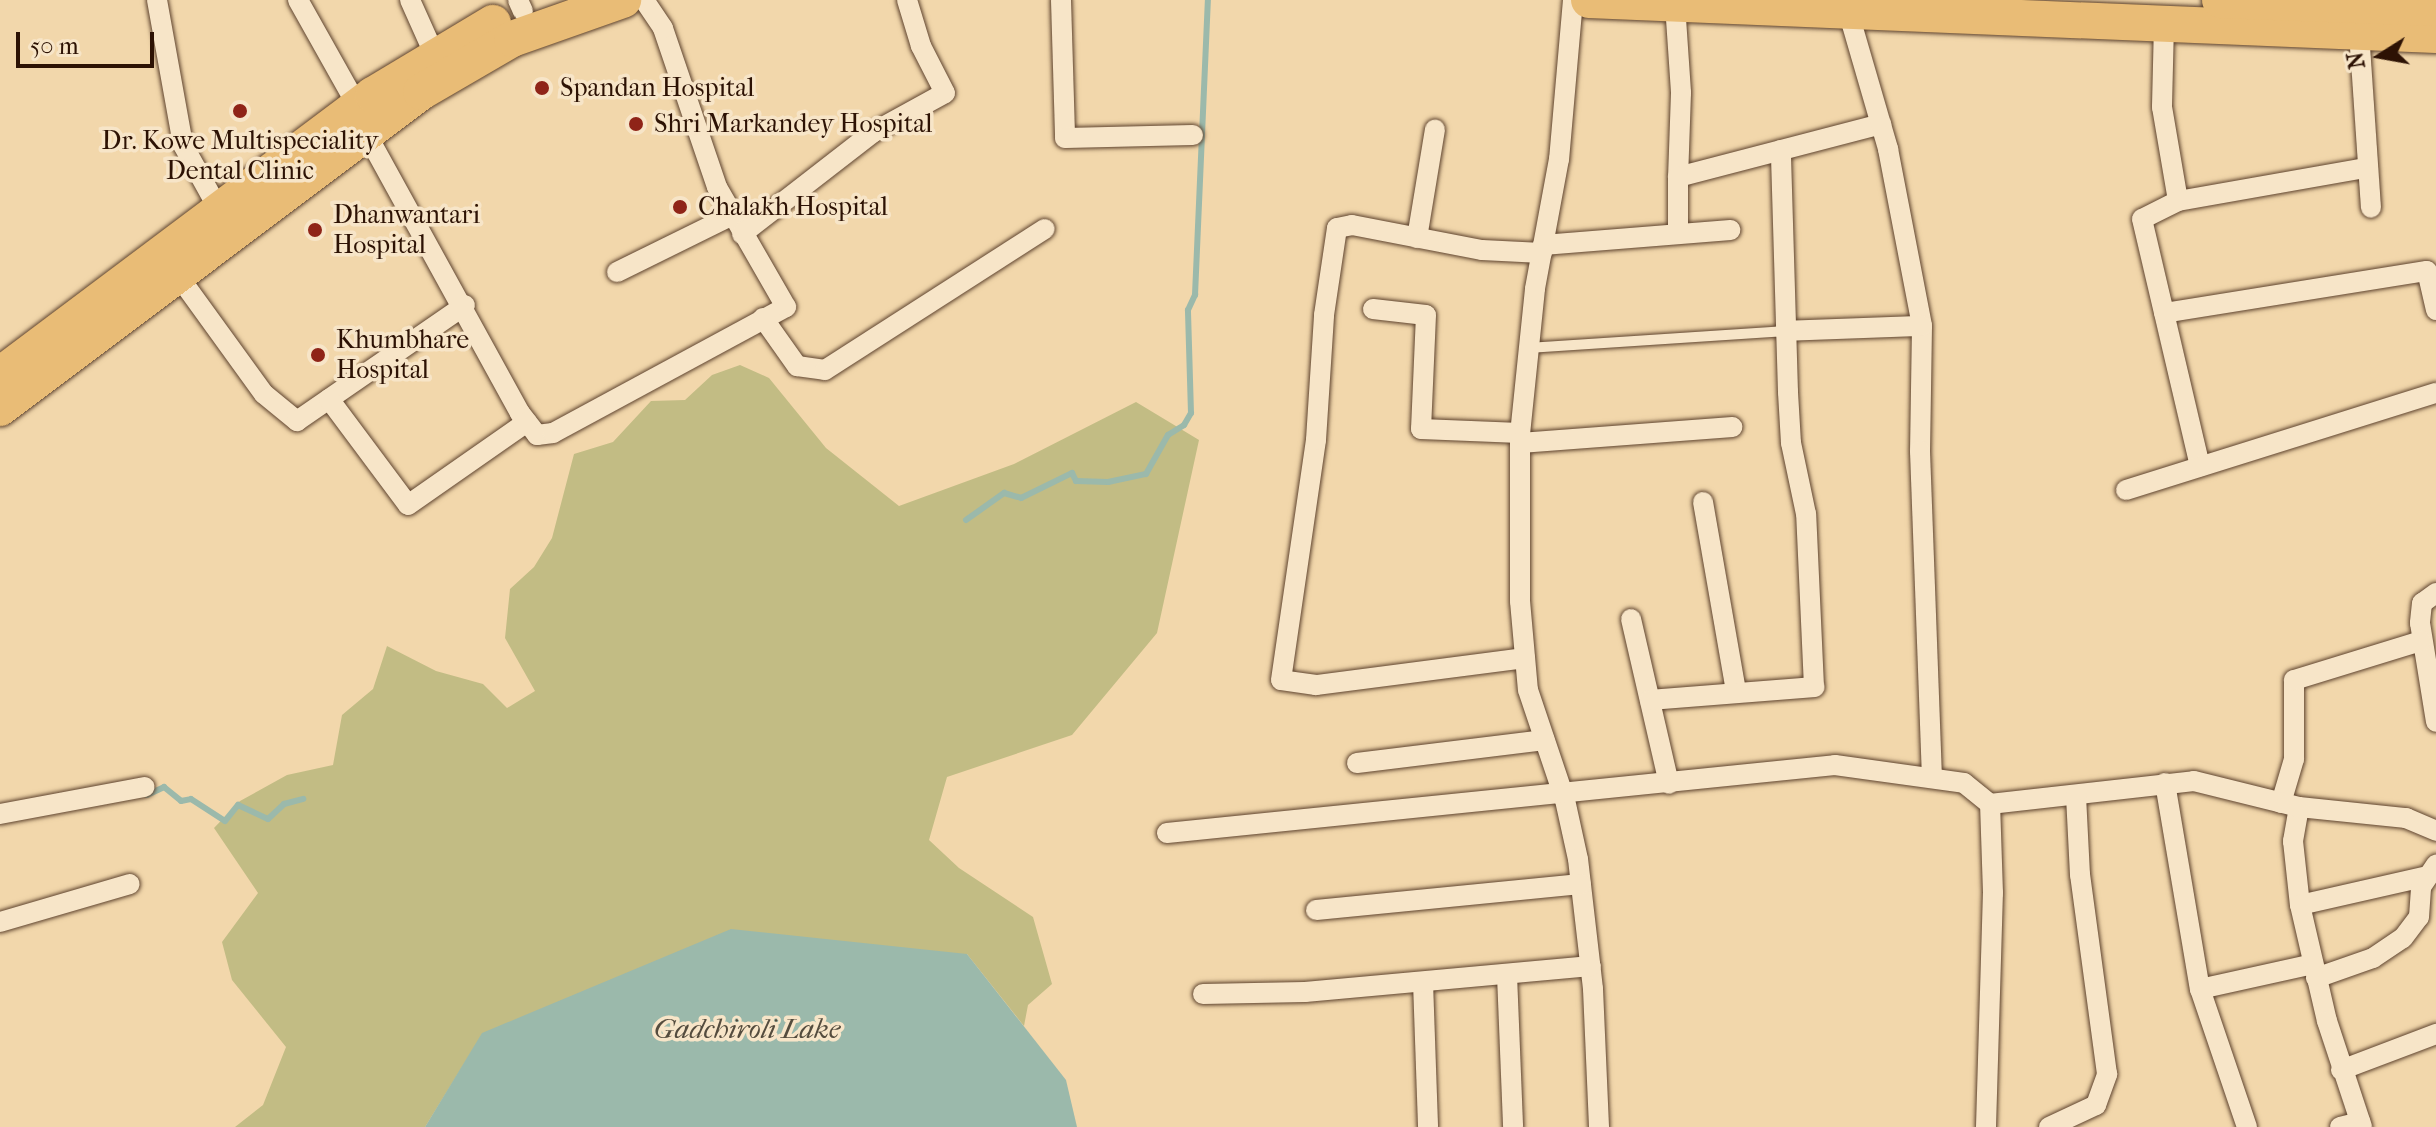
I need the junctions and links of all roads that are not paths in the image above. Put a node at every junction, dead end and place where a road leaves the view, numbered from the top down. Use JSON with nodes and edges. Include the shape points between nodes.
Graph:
{"nodes":[{"id":1,"x":157,"y":0,"type":"edge"},
{"id":2,"x":298,"y":0,"type":"edge"},
{"id":3,"x":410,"y":0,"type":"edge"},
{"id":4,"x":623,"y":0,"type":"edge"},
{"id":5,"x":644,"y":0,"type":"edge"},
{"id":6,"x":907,"y":0,"type":"edge"},
{"id":7,"x":1061,"y":0,"type":"edge"},
{"id":8,"x":1573,"y":0,"type":"edge"},
{"id":9,"x":1589,"y":0,"type":"edge"},
{"id":10,"x":2220,"y":0,"type":"edge"},
{"id":11,"x":530,"y":4,"type":"edge"},
{"id":12,"x":1675,"y":4,"type":"junction"},
{"id":13,"x":2436,"y":8,"type":"edge"},
{"id":14,"x":1848,"y":11,"type":"junction"},
{"id":15,"x":2164,"y":24,"type":"junction"},
{"id":16,"x":2359,"y":32,"type":"junction"},
{"id":17,"x":2436,"y":36,"type":"edge"},
{"id":18,"x":435,"y":56,"type":"junction"},
{"id":19,"x":362,"y":120,"type":"junction"},
{"id":20,"x":1881,"y":124,"type":"junction"},
{"id":21,"x":1435,"y":129,"type":"dead end"},
{"id":22,"x":1193,"y":135,"type":"dead end"},
{"id":23,"x":1781,"y":150,"type":"junction"},
{"id":24,"x":2365,"y":168,"type":"junction"},
{"id":25,"x":1678,"y":177,"type":"junction"},
{"id":26,"x":2178,"y":201,"type":"junction"},
{"id":27,"x":2371,"y":208,"type":"dead end"},
{"id":28,"x":219,"y":210,"type":"junction"},
{"id":29,"x":733,"y":215,"type":"junction"},
{"id":30,"x":1045,"y":229,"type":"dead end"},
{"id":31,"x":1730,"y":230,"type":"dead end"},
{"id":32,"x":742,"y":234,"type":"junction"},
{"id":33,"x":1678,"y":234,"type":"junction"},
{"id":34,"x":1417,"y":238,"type":"junction"},
{"id":35,"x":1542,"y":249,"type":"junction"},
{"id":36,"x":617,"y":272,"type":"dead end"},
{"id":37,"x":177,"y":274,"type":"junction"},
{"id":38,"x":465,"y":305,"type":"junction"},
{"id":39,"x":1373,"y":309,"type":"dead end"},
{"id":40,"x":2436,"y":310,"type":"edge"},
{"id":41,"x":2164,"y":313,"type":"junction"},
{"id":42,"x":763,"y":318,"type":"junction"},
{"id":43,"x":1922,"y":326,"type":"junction"},
{"id":44,"x":1785,"y":331,"type":"junction"},
{"id":45,"x":1529,"y":348,"type":"junction"},
{"id":46,"x":0,"y":375,"type":"edge"},
{"id":47,"x":2436,"y":393,"type":"edge"},
{"id":48,"x":329,"y":399,"type":"junction"},
{"id":49,"x":0,"y":408,"type":"edge"},
{"id":50,"x":527,"y":422,"type":"junction"},
{"id":51,"x":1732,"y":427,"type":"dead end"},
{"id":52,"x":1520,"y":438,"type":"junction"},
{"id":53,"x":2200,"y":466,"type":"junction"},
{"id":54,"x":2126,"y":490,"type":"dead end"},
{"id":55,"x":1703,"y":502,"type":"dead end"},
{"id":56,"x":2436,"y":593,"type":"edge"},
{"id":57,"x":1631,"y":619,"type":"dead end"},
{"id":58,"x":2421,"y":641,"type":"junction"},
{"id":59,"x":1525,"y":658,"type":"junction"},
{"id":60,"x":1736,"y":692,"type":"junction"},
{"id":61,"x":1650,"y":700,"type":"junction"},
{"id":62,"x":2436,"y":722,"type":"edge"},
{"id":63,"x":1545,"y":740,"type":"junction"},
{"id":64,"x":1357,"y":763,"type":"dead end"},
{"id":65,"x":1932,"y":777,"type":"junction"},
{"id":66,"x":2165,"y":783,"type":"junction"},
{"id":67,"x":1669,"y":784,"type":"junction"},
{"id":68,"x":144,"y":787,"type":"dead end"},
{"id":69,"x":1563,"y":795,"type":"junction"},
{"id":70,"x":2076,"y":795,"type":"junction"},
{"id":71,"x":1990,"y":804,"type":"junction"},
{"id":72,"x":2290,"y":805,"type":"junction"},
{"id":73,"x":0,"y":814,"type":"edge"},
{"id":74,"x":2436,"y":831,"type":"edge"},
{"id":75,"x":1167,"y":833,"type":"dead end"},
{"id":76,"x":2432,"y":871,"type":"edge"},
{"id":77,"x":130,"y":884,"type":"dead end"},
{"id":78,"x":1581,"y":884,"type":"junction"},
{"id":79,"x":2300,"y":905,"type":"junction"},
{"id":80,"x":1316,"y":910,"type":"dead end"},
{"id":81,"x":2428,"y":916,"type":"edge"},
{"id":82,"x":0,"y":922,"type":"edge"},
{"id":83,"x":1591,"y":966,"type":"junction"},
{"id":84,"x":2315,"y":971,"type":"junction"},
{"id":85,"x":1507,"y":975,"type":"junction"},
{"id":86,"x":1423,"y":982,"type":"junction"},
{"id":87,"x":2200,"y":989,"type":"junction"},
{"id":88,"x":1203,"y":994,"type":"dead end"},
{"id":89,"x":2436,"y":1034,"type":"edge"},
{"id":90,"x":2341,"y":1070,"type":"junction"},
{"id":91,"x":2354,"y":1125,"type":"edge"},
{"id":92,"x":1428,"y":1127,"type":"edge"},
{"id":93,"x":1513,"y":1127,"type":"edge"},
{"id":94,"x":1599,"y":1127,"type":"edge"},
{"id":95,"x":1986,"y":1127,"type":"edge"},
{"id":96,"x":2049,"y":1127,"type":"edge"},
{"id":97,"x":2247,"y":1127,"type":"edge"}],
"edges":[{"from":1,"to":28,"type":"street","via":[[183,145]]},
{"from":2,"to":19,"type":"street"},
{"from":3,"to":18,"type":"street"},
{"from":4,"to":19,"type":"highway","via":[[512,39]]},
{"from":5,"to":29,"type":"street","via":[[663,28],[717,187]]},
{"from":6,"to":32,"type":"street","via":[[921,46],[945,93],[872,133]]},
{"from":7,"to":22,"type":"street","via":[[1065,138]]},
{"from":8,"to":35,"type":"street","via":[[1559,159]]},
{"from":9,"to":12,"type":"highway"},
{"from":10,"to":13,"type":"highway"},
{"from":11,"to":18,"type":"highway"},
{"from":12,"to":14,"type":"highway"},
{"from":12,"to":25,"type":"street"},
{"from":14,"to":15,"type":"highway"},
{"from":14,"to":20,"type":"street"},
{"from":15,"to":16,"type":"highway"},
{"from":15,"to":26,"type":"street","via":[[2162,107]]},
{"from":16,"to":17,"type":"highway"},
{"from":16,"to":24,"type":"street"},
{"from":18,"to":19,"type":"highway"},
{"from":19,"to":28,"type":"highway"},
{"from":19,"to":37,"type":"highway"},
{"from":19,"to":38,"type":"street"},
{"from":20,"to":23,"type":"street"},
{"from":20,"to":43,"type":"street"},
{"from":21,"to":34,"type":"street"},
{"from":23,"to":25,"type":"street"},
{"from":23,"to":44,"type":"street"},
{"from":24,"to":26,"type":"street"},
{"from":24,"to":27,"type":"street"},
{"from":25,"to":33,"type":"street"},
{"from":26,"to":41,"type":"street","via":[[2142,219]]},
{"from":28,"to":46,"type":"highway"},
{"from":29,"to":32,"type":"street"},
{"from":29,"to":36,"type":"street"},
{"from":30,"to":42,"type":"street","via":[[825,370],[797,366]]},
{"from":31,"to":33,"type":"street"},
{"from":32,"to":42,"type":"street","via":[[786,307]]},
{"from":33,"to":35,"type":"street"},
{"from":34,"to":35,"type":"street","via":[[1482,250]]},
{"from":34,"to":59,"type":"street","via":[[1352,225],[1337,228],[1322,330],[1316,440],[1281,680],[1316,685]]},
{"from":35,"to":45,"type":"street"},
{"from":37,"to":48,"type":"street","via":[[264,394],[297,421]]},
{"from":37,"to":49,"type":"highway"},
{"from":38,"to":48,"type":"street"},
{"from":38,"to":50,"type":"street"},
{"from":39,"to":52,"type":"street","via":[[1426,315],[1421,429]]},
{"from":40,"to":41,"type":"street","via":[[2427,271]]},
{"from":41,"to":53,"type":"street"},
{"from":42,"to":50,"type":"street","via":[[553,433],[537,435]]},
{"from":43,"to":44,"type":"street"},
{"from":43,"to":65,"type":"street","via":[[1920,451]]},
{"from":44,"to":45,"type":"lane"},
{"from":44,"to":60,"type":"street","via":[[1791,443],[1806,514],[1814,687]]},
{"from":45,"to":52,"type":"street"},
{"from":47,"to":53,"type":"street"},
{"from":48,"to":50,"type":"street","via":[[408,505]]},
{"from":51,"to":52,"type":"street"},
{"from":52,"to":59,"type":"street"},
{"from":53,"to":54,"type":"street"},
{"from":55,"to":60,"type":"street"},
{"from":56,"to":58,"type":"street","via":[[2422,603]]},
{"from":57,"to":61,"type":"street"},
{"from":58,"to":62,"type":"street"},
{"from":58,"to":72,"type":"street","via":[[2294,680]]},
{"from":59,"to":63,"type":"street","via":[[1528,690]]},
{"from":60,"to":61,"type":"street"},
{"from":61,"to":67,"type":"street"},
{"from":63,"to":64,"type":"street"},
{"from":63,"to":69,"type":"street"},
{"from":65,"to":67,"type":"street","via":[[1835,765]]},
{"from":65,"to":71,"type":"street","via":[[1964,783]]},
{"from":66,"to":70,"type":"street"},
{"from":66,"to":72,"type":"street","via":[[2194,781]]},
{"from":66,"to":87,"type":"street"},
{"from":67,"to":69,"type":"street"},
{"from":68,"to":73,"type":"street"},
{"from":69,"to":75,"type":"street"},
{"from":69,"to":78,"type":"street"},
{"from":70,"to":71,"type":"street"},
{"from":70,"to":96,"type":"street","via":[[2080,875],[2107,1074],[2096,1105]]},
{"from":71,"to":95,"type":"street","via":[[1993,893]]},
{"from":72,"to":74,"type":"street","via":[[2406,818]]},
{"from":72,"to":79,"type":"street"},
{"from":76,"to":79,"type":"street"},
{"from":76,"to":81,"type":"street","via":[[2421,887]]},
{"from":77,"to":82,"type":"street"},
{"from":78,"to":80,"type":"street"},
{"from":78,"to":83,"type":"street"},
{"from":79,"to":84,"type":"street"},
{"from":81,"to":84,"type":"street","via":[[2373,958]]},
{"from":83,"to":85,"type":"street"},
{"from":83,"to":94,"type":"street"},
{"from":84,"to":87,"type":"street"},
{"from":84,"to":90,"type":"street"},
{"from":85,"to":86,"type":"street"},
{"from":85,"to":93,"type":"street"},
{"from":86,"to":88,"type":"street"},
{"from":86,"to":92,"type":"street"},
{"from":87,"to":97,"type":"street"},
{"from":89,"to":90,"type":"street"},
{"from":90,"to":91,"type":"street"}]}
